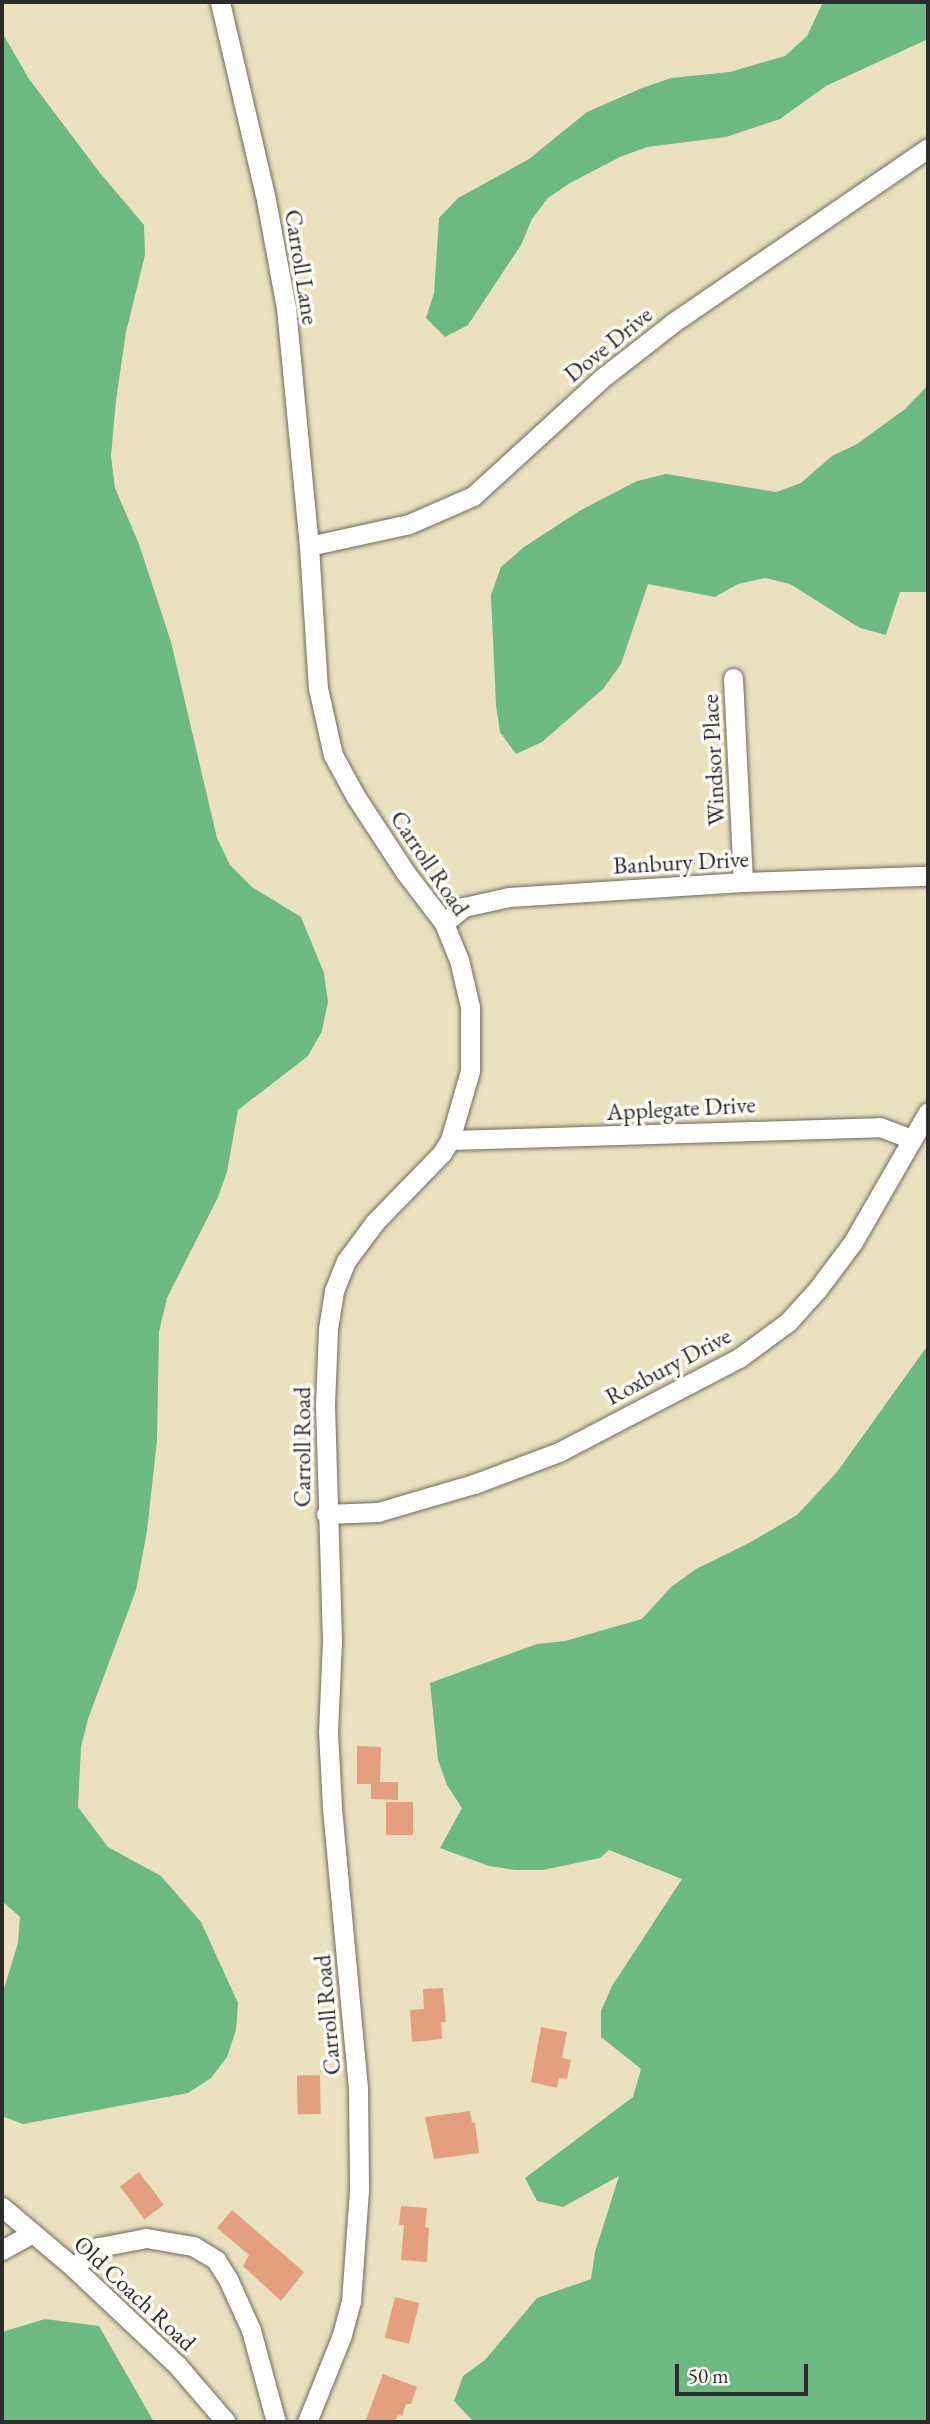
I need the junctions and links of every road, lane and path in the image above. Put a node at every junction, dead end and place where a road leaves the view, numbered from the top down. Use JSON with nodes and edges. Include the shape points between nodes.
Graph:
{"nodes":[{"id":1,"x":220,"y":2,"type":"edge"},
{"id":2,"x":928,"y":148,"type":"edge"},
{"id":3,"x":309,"y":546,"type":"junction"},
{"id":4,"x":733,"y":678,"type":"dead end"},
{"id":5,"x":928,"y":876,"type":"edge"},
{"id":6,"x":743,"y":882,"type":"junction"},
{"id":7,"x":444,"y":923,"type":"junction"},
{"id":8,"x":928,"y":1112,"type":"edge"},
{"id":9,"x":912,"y":1139,"type":"junction"},
{"id":10,"x":450,"y":1140,"type":"junction"},
{"id":11,"x":326,"y":1514,"type":"junction"},
{"id":12,"x":2,"y":2207,"type":"edge"},
{"id":13,"x":33,"y":2233,"type":"junction"},
{"id":14,"x":2,"y":2250,"type":"edge"},
{"id":15,"x":73,"y":2267,"type":"junction"},
{"id":16,"x":226,"y":2422,"type":"edge"},
{"id":17,"x":276,"y":2422,"type":"edge"},
{"id":18,"x":307,"y":2422,"type":"edge"}],
"edges":[{"from":1,"to":3,"type":"street","name":"Carroll Lane","via":[[286,309]]},
{"from":2,"to":3,"type":"street","name":"Dove Drive","via":[[674,322],[601,379],[473,496],[409,524]]},
{"from":3,"to":7,"type":"street","name":"Carroll Road","via":[[318,688],[333,755],[405,872]]},
{"from":4,"to":6,"type":"street","name":"Windsor Place"},
{"from":5,"to":6,"type":"street","name":"Banbury Drive"},
{"from":6,"to":7,"type":"street","name":"Banbury Drive","via":[[509,897],[464,907]]},
{"from":7,"to":10,"type":"street","name":"Carroll Road","via":[[470,1007],[470,1071]]},
{"from":8,"to":9,"type":"street","name":"Roxbury Drive"},
{"from":9,"to":10,"type":"street","name":"Applegate Drive","via":[[880,1127]]},
{"from":9,"to":11,"type":"street","name":"Roxbury Drive","via":[[853,1242],[817,1290],[788,1322],[739,1358],[559,1451],[474,1484],[378,1512]]},
{"from":10,"to":11,"type":"street","name":"Carroll Road","via":[[375,1222],[346,1261],[334,1291],[325,1405]]},
{"from":11,"to":18,"type":"street","name":"Carroll Road","via":[[332,1641],[331,1795],[358,2088],[359,2190],[351,2301]]},
{"from":12,"to":13,"type":"street","name":"Old Coach Road"},
{"from":13,"to":14,"type":"street"},
{"from":13,"to":15,"type":"street","name":"Old Coach Road"},
{"from":15,"to":16,"type":"street","name":"Old Coach Road","via":[[177,2365]]},
{"from":15,"to":17,"type":"street","via":[[99,2247],[146,2238],[193,2246],[216,2260],[250,2330]]}]}
